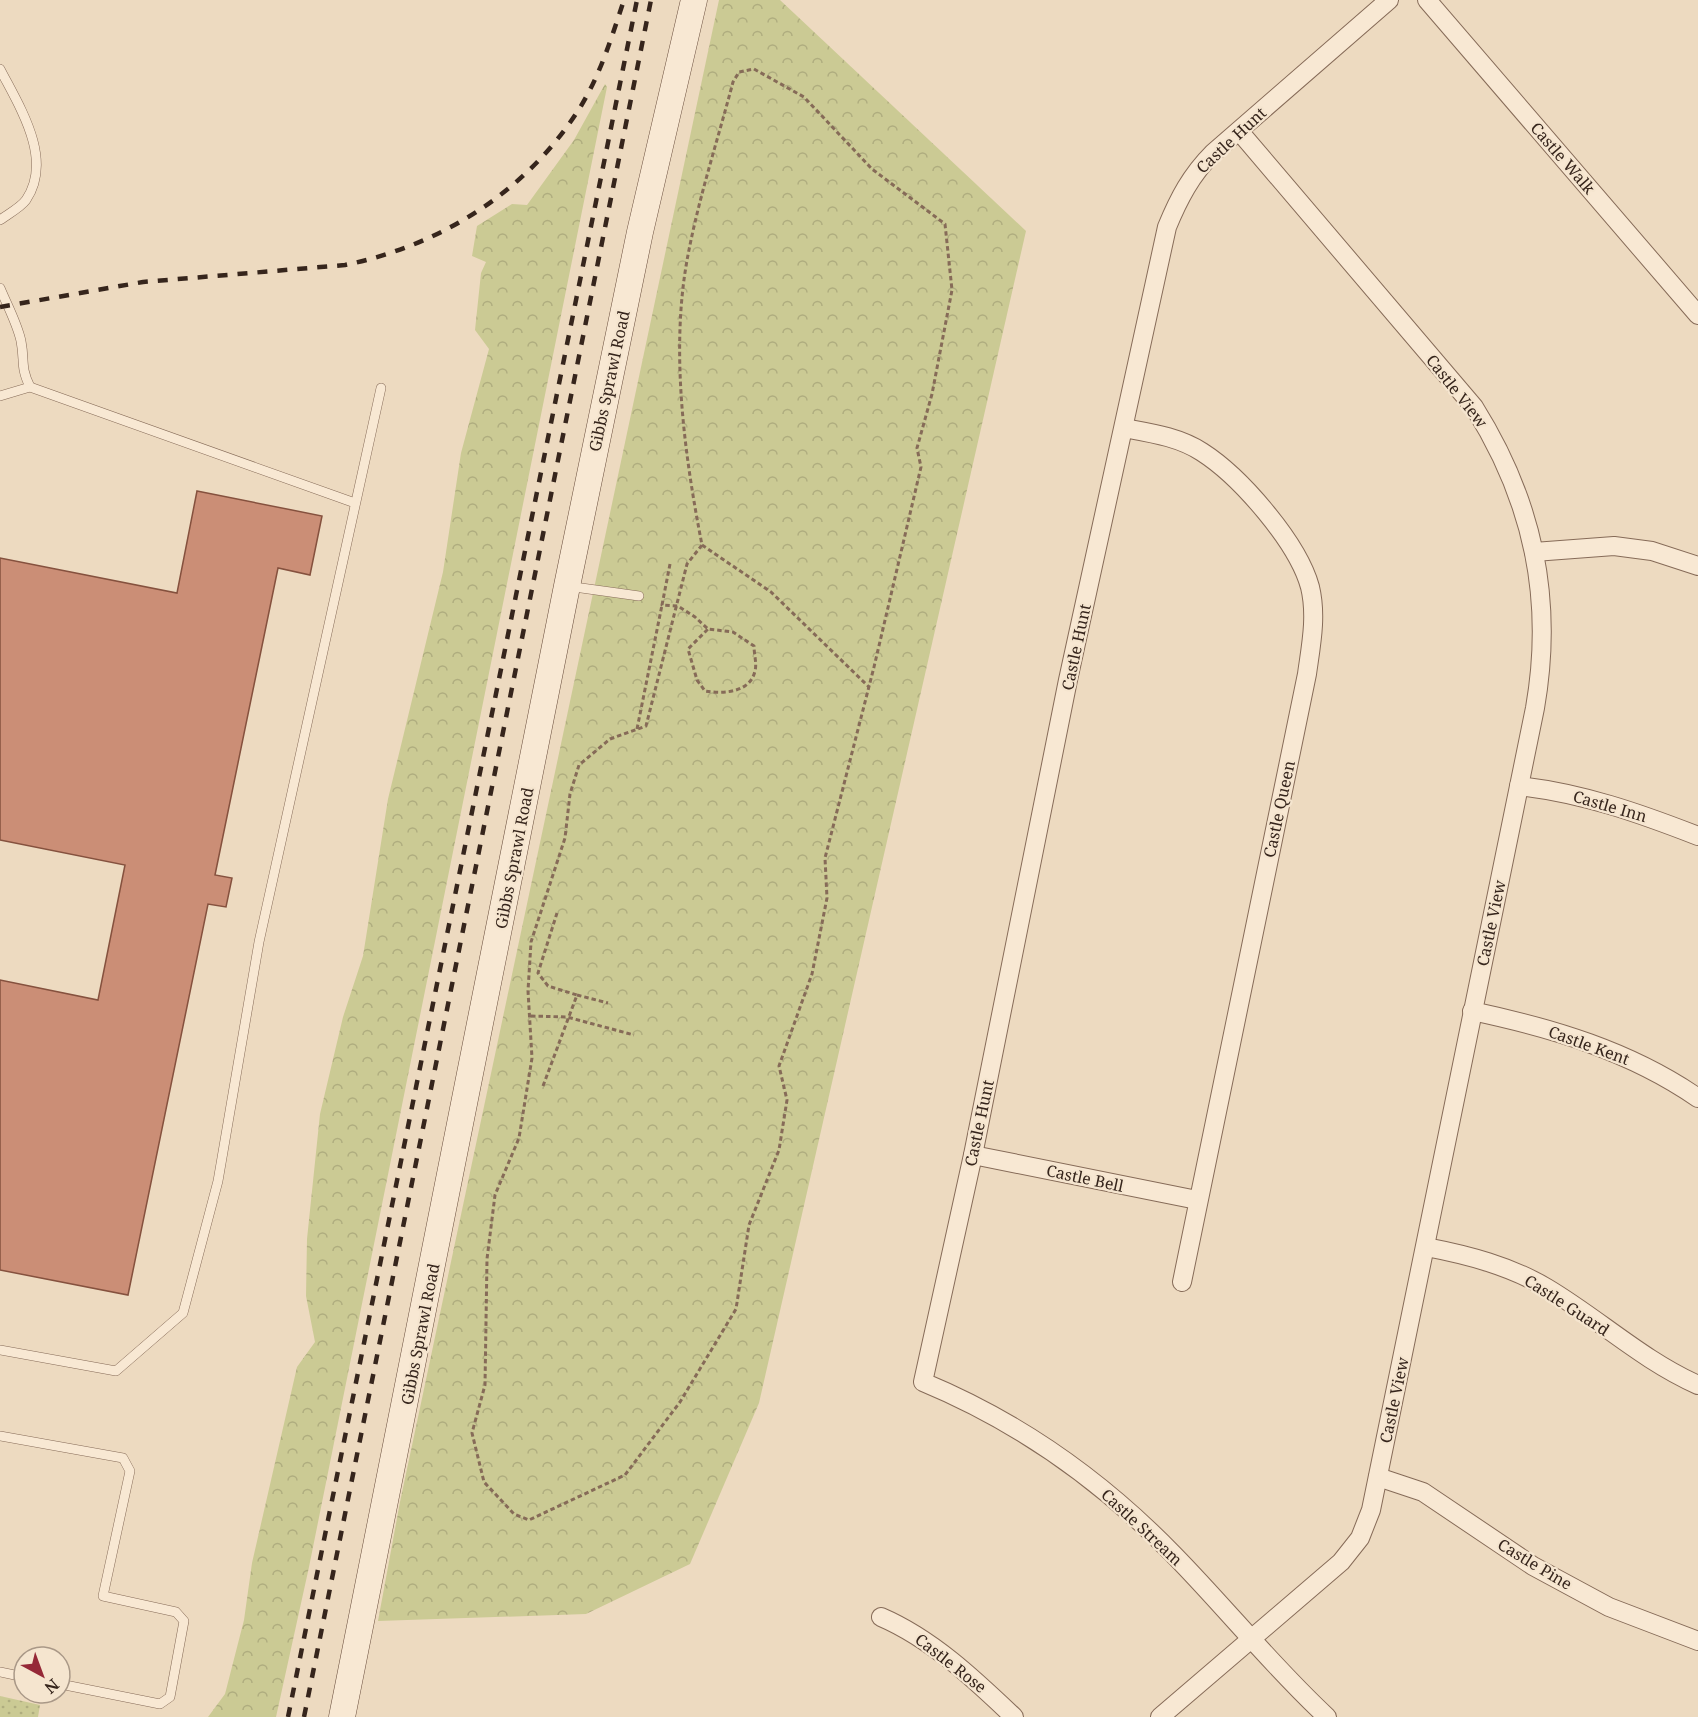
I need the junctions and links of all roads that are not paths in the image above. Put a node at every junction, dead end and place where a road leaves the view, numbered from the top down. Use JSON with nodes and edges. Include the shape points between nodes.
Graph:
{"nodes":[{"id":1,"x":694,"y":0,"type":"edge"},
{"id":2,"x":1389,"y":0,"type":"edge"},
{"id":3,"x":1427,"y":0,"type":"edge"},
{"id":4,"x":0,"y":69,"type":"edge"},
{"id":5,"x":1239,"y":131,"type":"junction"},
{"id":6,"x":0,"y":220,"type":"edge"},
{"id":7,"x":0,"y":288,"type":"edge"},
{"id":8,"x":1698,"y":315,"type":"edge"},
{"id":9,"x":30,"y":387,"type":"junction"},
{"id":10,"x":381,"y":388,"type":"dead end"},
{"id":11,"x":0,"y":396,"type":"edge"},
{"id":12,"x":1124,"y":428,"type":"junction"},
{"id":13,"x":355,"y":502,"type":"junction"},
{"id":14,"x":1534,"y":552,"type":"junction"},
{"id":15,"x":1698,"y":566,"type":"edge"},
{"id":16,"x":567,"y":586,"type":"junction"},
{"id":17,"x":639,"y":596,"type":"dead end"},
{"id":18,"x":1519,"y":786,"type":"junction"},
{"id":19,"x":1698,"y":836,"type":"edge"},
{"id":20,"x":1472,"y":1011,"type":"junction"},
{"id":21,"x":1698,"y":1098,"type":"edge"},
{"id":22,"x":973,"y":1155,"type":"junction"},
{"id":23,"x":1197,"y":1200,"type":"junction"},
{"id":24,"x":1426,"y":1247,"type":"junction"},
{"id":25,"x":1182,"y":1282,"type":"dead end"},
{"id":26,"x":0,"y":1350,"type":"edge"},
{"id":27,"x":923,"y":1382,"type":"joint"},
{"id":28,"x":1698,"y":1385,"type":"edge"},
{"id":29,"x":0,"y":1436,"type":"edge"},
{"id":30,"x":1378,"y":1477,"type":"junction"},
{"id":31,"x":881,"y":1617,"type":"dead end"},
{"id":32,"x":1250,"y":1640,"type":"junction"},
{"id":33,"x":1698,"y":1641,"type":"edge"},
{"id":34,"x":72,"y":1686,"type":"edge"},
{"id":35,"x":342,"y":1717,"type":"edge"},
{"id":36,"x":1014,"y":1717,"type":"edge"},
{"id":37,"x":1160,"y":1717,"type":"edge"},
{"id":38,"x":1327,"y":1717,"type":"edge"}],
"edges":[{"from":1,"to":16,"type":"main road","name":"Gibbs Sprawl Road","via":[[640,232]]},
{"from":2,"to":5,"type":"street","name":"Castle Hunt"},
{"from":3,"to":8,"type":"street","name":"Castle Walk"},
{"from":4,"to":6,"type":"lane","via":[[26,121],[37,168],[25,201]]},
{"from":5,"to":12,"type":"street","name":"Castle Hunt","via":[[1196,171],[1180,195],[1167,227]]},
{"from":5,"to":14,"type":"street","name":"Castle View","via":[[1474,408],[1510,473]]},
{"from":7,"to":9,"type":"lane","via":[[17,328],[22,370]]},
{"from":9,"to":11,"type":"lane"},
{"from":9,"to":13,"type":"lane"},
{"from":10,"to":13,"type":"lane"},
{"from":12,"to":22,"type":"street","name":"Castle Hunt","via":[[1067,687]]},
{"from":12,"to":23,"type":"street","name":"Castle Queen","via":[[1174,438],[1203,452],[1248,491],[1297,558],[1310,587],[1314,620],[1307,674]]},
{"from":13,"to":26,"type":"lane","via":[[259,942],[218,1181],[183,1313],[116,1371]]},
{"from":14,"to":15,"type":"street","via":[[1614,546],[1652,551]]},
{"from":14,"to":18,"type":"street","name":"Castle View","via":[[1543,639],[1540,683]]},
{"from":16,"to":17,"type":"lane"},
{"from":16,"to":35,"type":"main road","name":"Gibbs Sprawl Road"},
{"from":18,"to":19,"type":"street","name":"Castle Inn","via":[[1554,790],[1630,810]]},
{"from":18,"to":20,"type":"street","name":"Castle View"},
{"from":20,"to":21,"type":"street","name":"Castle Kent","via":[[1584,1041],[1624,1057]]},
{"from":20,"to":24,"type":"street","name":"Castle View"},
{"from":22,"to":23,"type":"street","name":"Castle Bell"},
{"from":22,"to":27,"type":"street","name":"Castle Hunt"},
{"from":23,"to":25,"type":"street","name":"Castle Queen"},
{"from":24,"to":28,"type":"street","name":"Castle Guard","via":[[1518,1273],[1548,1289],[1639,1353]]},
{"from":24,"to":30,"type":"street","name":"Castle View"},
{"from":27,"to":32,"type":"street","name":"Castle Stream","via":[[960,1398],[1081,1471],[1173,1554]]},
{"from":29,"to":34,"type":"lane","via":[[123,1458],[130,1470],[103,1596],[176,1612],[184,1621],[170,1697],[160,1704]]},
{"from":30,"to":32,"type":"street","name":"Castle View","via":[[1364,1529],[1348,1555]]},
{"from":30,"to":33,"type":"street","name":"Castle Pine","via":[[1424,1492],[1533,1566],[1609,1607]]},
{"from":31,"to":36,"type":"street","name":"Castle Rose","via":[[916,1635],[977,1682]]},
{"from":32,"to":37,"type":"street","name":"Castle View"},
{"from":32,"to":38,"type":"street","name":"Castle Stream"}]}
